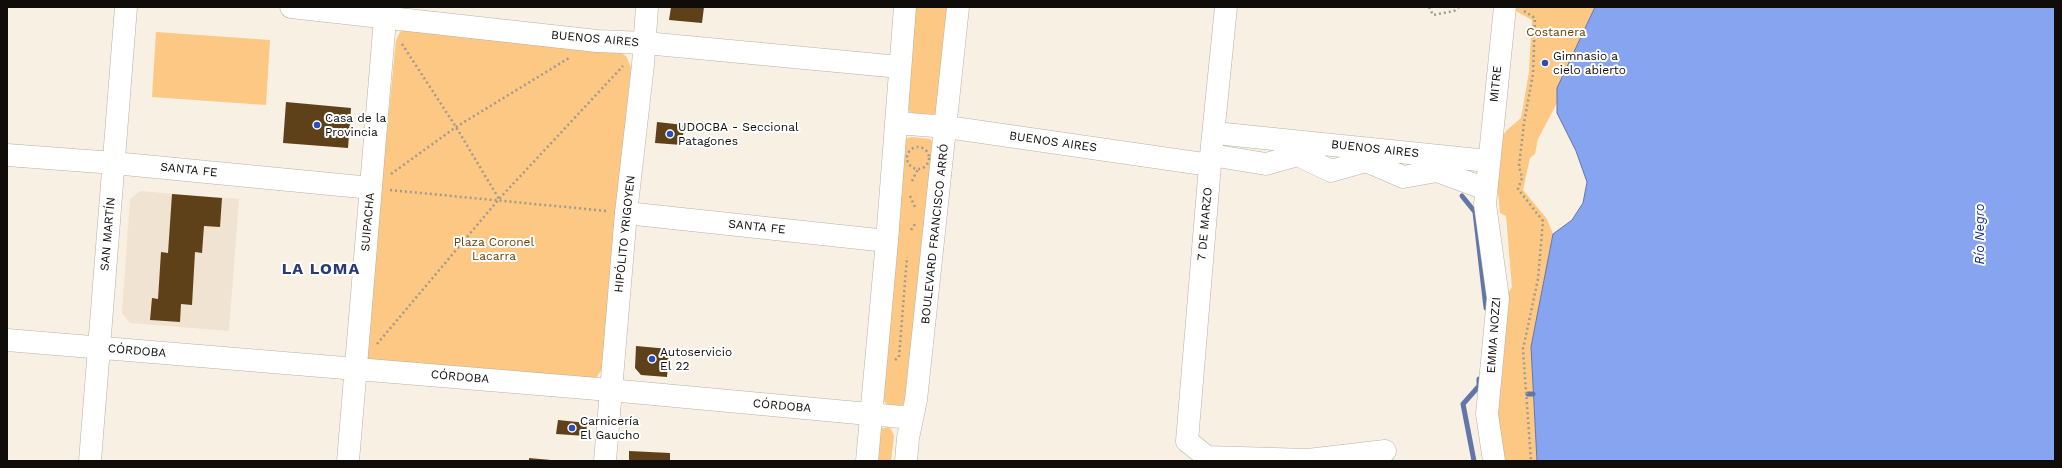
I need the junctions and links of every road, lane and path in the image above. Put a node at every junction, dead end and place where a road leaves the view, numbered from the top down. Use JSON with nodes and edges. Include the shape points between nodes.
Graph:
{"nodes":[{"id":1,"x":126,"y":7,"type":"edge"},
{"id":2,"x":290,"y":7,"type":"edge"},
{"id":3,"x":648,"y":7,"type":"edge"},
{"id":4,"x":905,"y":7,"type":"edge"},
{"id":5,"x":958,"y":7,"type":"edge"},
{"id":6,"x":1226,"y":7,"type":"edge"},
{"id":7,"x":1429,"y":7,"type":"edge"},
{"id":8,"x":1458,"y":7,"type":"edge"},
{"id":9,"x":1514,"y":9,"type":"edge"},
{"id":10,"x":382,"y":10,"type":"edge"},
{"id":11,"x":402,"y":42,"type":"dead end"},
{"id":12,"x":645,"y":43,"type":"junction"},
{"id":13,"x":570,"y":57,"type":"dead end"},
{"id":14,"x":900,"y":67,"type":"junction"},
{"id":15,"x":896,"y":122,"type":"junction"},
{"id":16,"x":456,"y":127,"type":"junction"},
{"id":17,"x":947,"y":127,"type":"junction"},
{"id":18,"x":1215,"y":133,"type":"junction"},
{"id":19,"x":7,"y":155,"type":"edge"},
{"id":20,"x":1210,"y":160,"type":"junction"},
{"id":21,"x":1488,"y":161,"type":"junction"},
{"id":22,"x":114,"y":163,"type":"junction"},
{"id":23,"x":918,"y":169,"type":"junction"},
{"id":24,"x":910,"y":185,"type":"dead end"},
{"id":25,"x":371,"y":188,"type":"junction"},
{"id":26,"x":1486,"y":189,"type":"junction"},
{"id":27,"x":910,"y":190,"type":"dead end"},
{"id":28,"x":499,"y":199,"type":"junction"},
{"id":29,"x":917,"y":212,"type":"dead end"},
{"id":30,"x":626,"y":213,"type":"junction"},
{"id":31,"x":917,"y":219,"type":"dead end"},
{"id":32,"x":911,"y":230,"type":"junction"},
{"id":33,"x":915,"y":235,"type":"dead end"},
{"id":34,"x":899,"y":242,"type":"junction"},
{"id":35,"x":913,"y":254,"type":"dead end"},
{"id":36,"x":907,"y":257,"type":"junction"},
{"id":37,"x":7,"y":340,"type":"edge"},
{"id":38,"x":376,"y":345,"type":"dead end"},
{"id":39,"x":98,"y":348,"type":"junction"},
{"id":40,"x":900,"y":357,"type":"junction"},
{"id":41,"x":891,"y":363,"type":"dead end"},
{"id":42,"x":904,"y":363,"type":"dead end"},
{"id":43,"x":356,"y":369,"type":"junction"},
{"id":44,"x":610,"y":390,"type":"junction"},
{"id":45,"x":871,"y":414,"type":"junction"},
{"id":46,"x":912,"y":418,"type":"junction"},
{"id":47,"x":1385,"y":451,"type":"dead end"},
{"id":48,"x":90,"y":461,"type":"edge"},
{"id":49,"x":348,"y":461,"type":"edge"},
{"id":50,"x":605,"y":461,"type":"edge"},
{"id":51,"x":866,"y":461,"type":"edge"},
{"id":52,"x":906,"y":461,"type":"edge"},
{"id":53,"x":1494,"y":461,"type":"edge"},
{"id":54,"x":1531,"y":461,"type":"edge"}],
"edges":[{"from":1,"to":22,"type":"street","name":"SAN MARTÍN"},
{"from":2,"to":10,"type":"street","name":"BUENOS AIRES"},
{"from":3,"to":12,"type":"street","name":"HIPÓLITO YRIGOYEN"},
{"from":4,"to":14,"type":"street"},
{"from":5,"to":17,"type":"street","name":"BOULEVARD FRANCISCO ARRÓ"},
{"from":6,"to":18,"type":"street","name":"7 DE MARZO"},
{"from":7,"to":8,"type":"path","via":[[1433,15],[1454,11]]},
{"from":9,"to":21,"type":"street","name":"MITRE"},
{"from":9,"to":54,"type":"path","via":[[1535,18],[1533,74],[1524,123],[1519,166],[1522,178],[1518,189],[1543,221],[1538,280],[1523,349]]},
{"from":10,"to":12,"type":"street","name":"BUENOS AIRES","via":[[597,40]]},
{"from":10,"to":25,"type":"street","name":"SUIPACHA"},
{"from":11,"to":16,"type":"path"},
{"from":12,"to":14,"type":"street","name":"BUENOS AIRES"},
{"from":12,"to":28,"type":"path"},
{"from":12,"to":30,"type":"street","name":"HIPÓLITO YRIGOYEN"},
{"from":13,"to":16,"type":"path"},
{"from":14,"to":15,"type":"street"},
{"from":15,"to":17,"type":"street","name":"BUENOS AIRES"},
{"from":15,"to":34,"type":"street"},
{"from":16,"to":25,"type":"path"},
{"from":16,"to":28,"type":"path"},
{"from":17,"to":20,"type":"street","name":"BUENOS AIRES"},
{"from":17,"to":46,"type":"street","name":"BOULEVARD FRANCISCO ARRÓ"},
{"from":18,"to":20,"type":"street","name":"7 DE MARZO"},
{"from":18,"to":21,"type":"street","name":"BUENOS AIRES"},
{"from":19,"to":22,"type":"street","name":"SANTA FE"},
{"from":20,"to":26,"type":"street","name":"BUENOS AIRES","via":[[1237,158],[1266,164],[1298,155],[1332,171],[1366,161],[1403,177],[1437,171]]},
{"from":20,"to":47,"type":"street","name":"7 DE MARZO","via":[[1187,441],[1207,457],[1308,460]]},
{"from":21,"to":26,"type":"street","name":"EMMA NOZZI"},
{"from":22,"to":25,"type":"street","name":"SANTA FE"},
{"from":22,"to":39,"type":"street","name":"SAN MARTÍN"},
{"from":23,"to":23,"type":"path","via":[[925,167],[929,157],[926,150],[919,147],[913,148],[907,157],[909,164]]},
{"from":23,"to":24,"type":"path"},
{"from":25,"to":28,"type":"path"},
{"from":25,"to":43,"type":"street","name":"SUIPACHA"},
{"from":26,"to":53,"type":"street","name":"EMMA NOZZI","via":[[1486,215],[1498,298],[1487,414]]},
{"from":27,"to":29,"type":"path"},
{"from":28,"to":30,"type":"path"},
{"from":28,"to":38,"type":"path"},
{"from":30,"to":34,"type":"street","name":"SANTA FE"},
{"from":30,"to":44,"type":"street","name":"HIPÓLITO YRIGOYEN"},
{"from":31,"to":32,"type":"path"},
{"from":32,"to":33,"type":"path"},
{"from":32,"to":34,"type":"path"},
{"from":34,"to":36,"type":"path"},
{"from":34,"to":45,"type":"street"},
{"from":35,"to":36,"type":"path"},
{"from":36,"to":40,"type":"path"},
{"from":37,"to":39,"type":"street","name":"CÓRDOBA"},
{"from":39,"to":43,"type":"street","name":"CÓRDOBA"},
{"from":39,"to":48,"type":"street","name":"SAN MARTÍN"},
{"from":40,"to":41,"type":"path"},
{"from":40,"to":42,"type":"path"},
{"from":43,"to":44,"type":"street","name":"CÓRDOBA"},
{"from":43,"to":49,"type":"street","name":"SUIPACHA"},
{"from":44,"to":45,"type":"street","name":"CÓRDOBA"},
{"from":44,"to":50,"type":"street","name":"HIPÓLITO YRIGOYEN"},
{"from":45,"to":46,"type":"street","name":"CÓRDOBA"},
{"from":45,"to":51,"type":"street"},
{"from":46,"to":52,"type":"street","name":"BOULEVARD FRANCISCO ARRÓ"}]}
